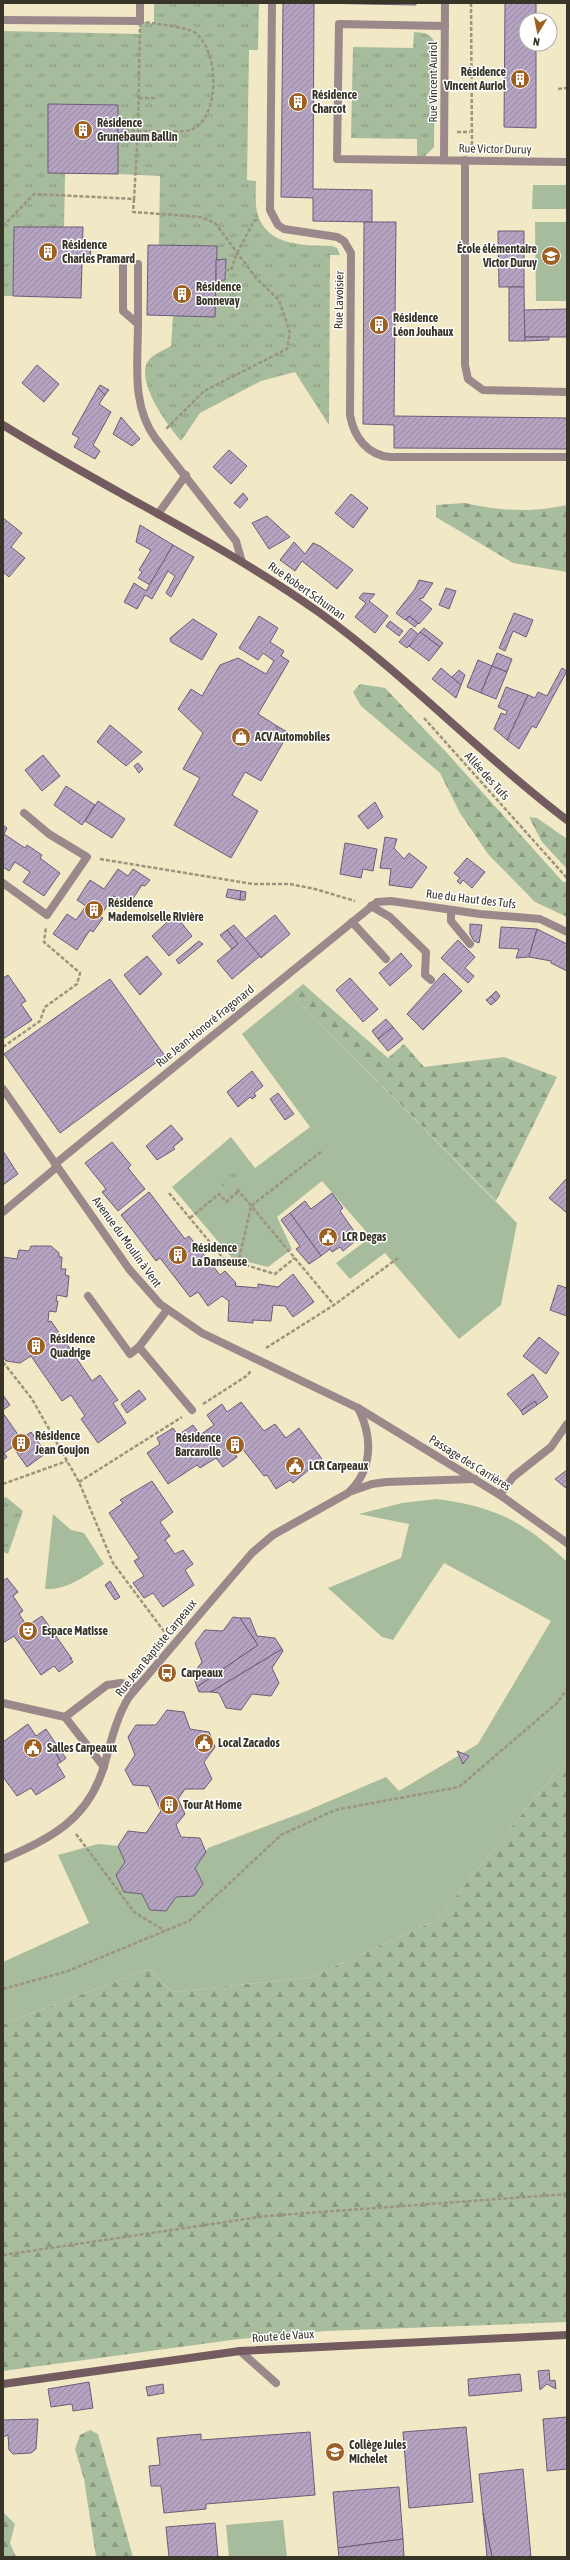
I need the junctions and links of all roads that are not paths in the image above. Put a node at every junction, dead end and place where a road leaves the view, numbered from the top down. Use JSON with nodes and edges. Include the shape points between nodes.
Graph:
{"nodes":[{"id":1,"x":140,"y":3,"type":"edge"},
{"id":2,"x":272,"y":3,"type":"edge"},
{"id":3,"x":445,"y":3,"type":"edge"},
{"id":4,"x":3,"y":20,"type":"edge"},
{"id":5,"x":445,"y":26,"type":"junction"},
{"id":6,"x":444,"y":160,"type":"junction"},
{"id":7,"x":465,"y":160,"type":"junction"},
{"id":8,"x":567,"y":162,"type":"edge"},
{"id":9,"x":123,"y":264,"type":"dead end"},
{"id":10,"x":138,"y":264,"type":"dead end"},
{"id":11,"x":138,"y":324,"type":"junction"},
{"id":12,"x":567,"y":392,"type":"edge"},
{"id":13,"x":3,"y":424,"type":"edge"},
{"id":14,"x":567,"y":457,"type":"edge"},
{"id":15,"x":186,"y":475,"type":"junction"},
{"id":16,"x":158,"y":514,"type":"junction"},
{"id":17,"x":242,"y":562,"type":"junction"},
{"id":18,"x":24,"y":813,"type":"dead end"},
{"id":19,"x":567,"y":820,"type":"edge"},
{"id":20,"x":3,"y":883,"type":"edge"},
{"id":21,"x":371,"y":906,"type":"junction"},
{"id":22,"x":451,"y":910,"type":"junction"},
{"id":23,"x":352,"y":922,"type":"junction"},
{"id":24,"x":567,"y":932,"type":"edge"},
{"id":25,"x":470,"y":944,"type":"dead end"},
{"id":26,"x":386,"y":959,"type":"dead end"},
{"id":27,"x":431,"y":980,"type":"dead end"},
{"id":28,"x":3,"y":1089,"type":"edge"},
{"id":29,"x":56,"y":1166,"type":"junction"},
{"id":30,"x":3,"y":1212,"type":"edge"},
{"id":31,"x":88,"y":1296,"type":"dead end"},
{"id":32,"x":167,"y":1310,"type":"junction"},
{"id":33,"x":139,"y":1347,"type":"junction"},
{"id":34,"x":358,"y":1408,"type":"junction"},
{"id":35,"x":192,"y":1410,"type":"road end"},
{"id":36,"x":567,"y":1424,"type":"edge"},
{"id":37,"x":475,"y":1479,"type":"junction"},
{"id":38,"x":348,"y":1493,"type":"junction"},
{"id":39,"x":500,"y":1495,"type":"junction"},
{"id":40,"x":567,"y":1543,"type":"edge"},
{"id":41,"x":136,"y":1687,"type":"junction"},
{"id":42,"x":3,"y":1703,"type":"edge"},
{"id":43,"x":65,"y":1717,"type":"junction"},
{"id":44,"x":104,"y":1767,"type":"junction"},
{"id":45,"x":3,"y":1859,"type":"edge"},
{"id":46,"x":567,"y":2335,"type":"edge"},
{"id":47,"x":240,"y":2351,"type":"junction"},
{"id":48,"x":276,"y":2383,"type":"dead end"},
{"id":49,"x":3,"y":2384,"type":"edge"}],
"edges":[{"from":1,"to":4,"type":"street","via":[[140,21]]},
{"from":2,"to":14,"type":"street","name":"Rue Lavoisier","via":[[272,213],[278,225],[284,229],[337,237],[344,241],[351,253],[350,415],[356,433],[367,448],[379,455],[390,457]]},
{"from":3,"to":5,"type":"street","name":"Rue Vincent Auriol"},
{"from":5,"to":6,"type":"street","name":"Rue Vincent Auriol"},
{"from":5,"to":6,"type":"street","name":"Rue Victor Duruy","via":[[339,24],[337,159]]},
{"from":6,"to":7,"type":"street","name":"Rue Victor Duruy"},
{"from":7,"to":8,"type":"street","name":"Rue Victor Duruy"},
{"from":7,"to":12,"type":"street","via":[[465,365],[468,379],[483,390]]},
{"from":9,"to":11,"type":"street","via":[[123,312]]},
{"from":10,"to":11,"type":"street"},
{"from":11,"to":15,"type":"street","via":[[139,400],[145,421],[156,439]]},
{"from":13,"to":16,"type":"main road","name":"Rue Robert Schuman","via":[[56,458]]},
{"from":15,"to":16,"type":"street"},
{"from":15,"to":17,"type":"street","via":[[236,541]]},
{"from":16,"to":17,"type":"main road","name":"Rue Robert Schuman"},
{"from":17,"to":19,"type":"main road","name":"Rue Robert Schuman","via":[[334,624],[418,691],[509,775]]},
{"from":18,"to":20,"type":"street","via":[[49,834],[87,857],[47,915]]},
{"from":21,"to":22,"type":"street","name":"Rue du Haut des Tufs","via":[[377,902],[391,901]]},
{"from":21,"to":23,"type":"street","name":"Rue Jean-Honoré Fragonard"},
{"from":21,"to":27,"type":"street","via":[[390,917],[426,952],[426,975]]},
{"from":22,"to":24,"type":"street","name":"Rue du Haut des Tufs","via":[[540,919]]},
{"from":22,"to":25,"type":"street","via":[[451,921]]},
{"from":23,"to":26,"type":"street"},
{"from":23,"to":29,"type":"street","name":"Rue Jean-Honoré Fragonard"},
{"from":28,"to":29,"type":"street","name":"Avenue du Moulin à Vent"},
{"from":29,"to":30,"type":"street","name":"Rue Jean-Honoré Fragonard"},
{"from":29,"to":32,"type":"street","name":"Avenue du Moulin à Vent","via":[[135,1278]]},
{"from":31,"to":33,"type":"street","via":[[130,1354]]},
{"from":32,"to":33,"type":"street"},
{"from":32,"to":34,"type":"street","name":"Avenue du Moulin à Vent","via":[[202,1333]]},
{"from":33,"to":35,"type":"street"},
{"from":34,"to":37,"type":"street","name":"Passage des Carrières"},
{"from":34,"to":38,"type":"street","name":"Rue Jean Baptiste Carpeaux","via":[[367,1430],[369,1452],[359,1482]]},
{"from":36,"to":39,"type":"street","via":[[551,1447],[514,1477]]},
{"from":37,"to":38,"type":"street","name":"Rue Jean Baptiste Carpeaux","via":[[386,1482]]},
{"from":37,"to":39,"type":"street","name":"Passage des Carrières"},
{"from":38,"to":41,"type":"street","name":"Rue Jean Baptiste Carpeaux","via":[[284,1528],[252,1553]]},
{"from":39,"to":40,"type":"street","name":"Passage des Carrières"},
{"from":41,"to":43,"type":"street","via":[[120,1683],[107,1685]]},
{"from":41,"to":44,"type":"street","name":"Rue Jean Baptiste Carpeaux","via":[[120,1714]]},
{"from":42,"to":43,"type":"street"},
{"from":43,"to":44,"type":"street"},
{"from":44,"to":45,"type":"street","name":"Rue Jean Baptiste Carpeaux","via":[[89,1800],[69,1824],[51,1836]]},
{"from":46,"to":47,"type":"main road","name":"Route de Vaux"},
{"from":47,"to":48,"type":"street"},
{"from":47,"to":49,"type":"main road","name":"Route de Vaux"}]}
